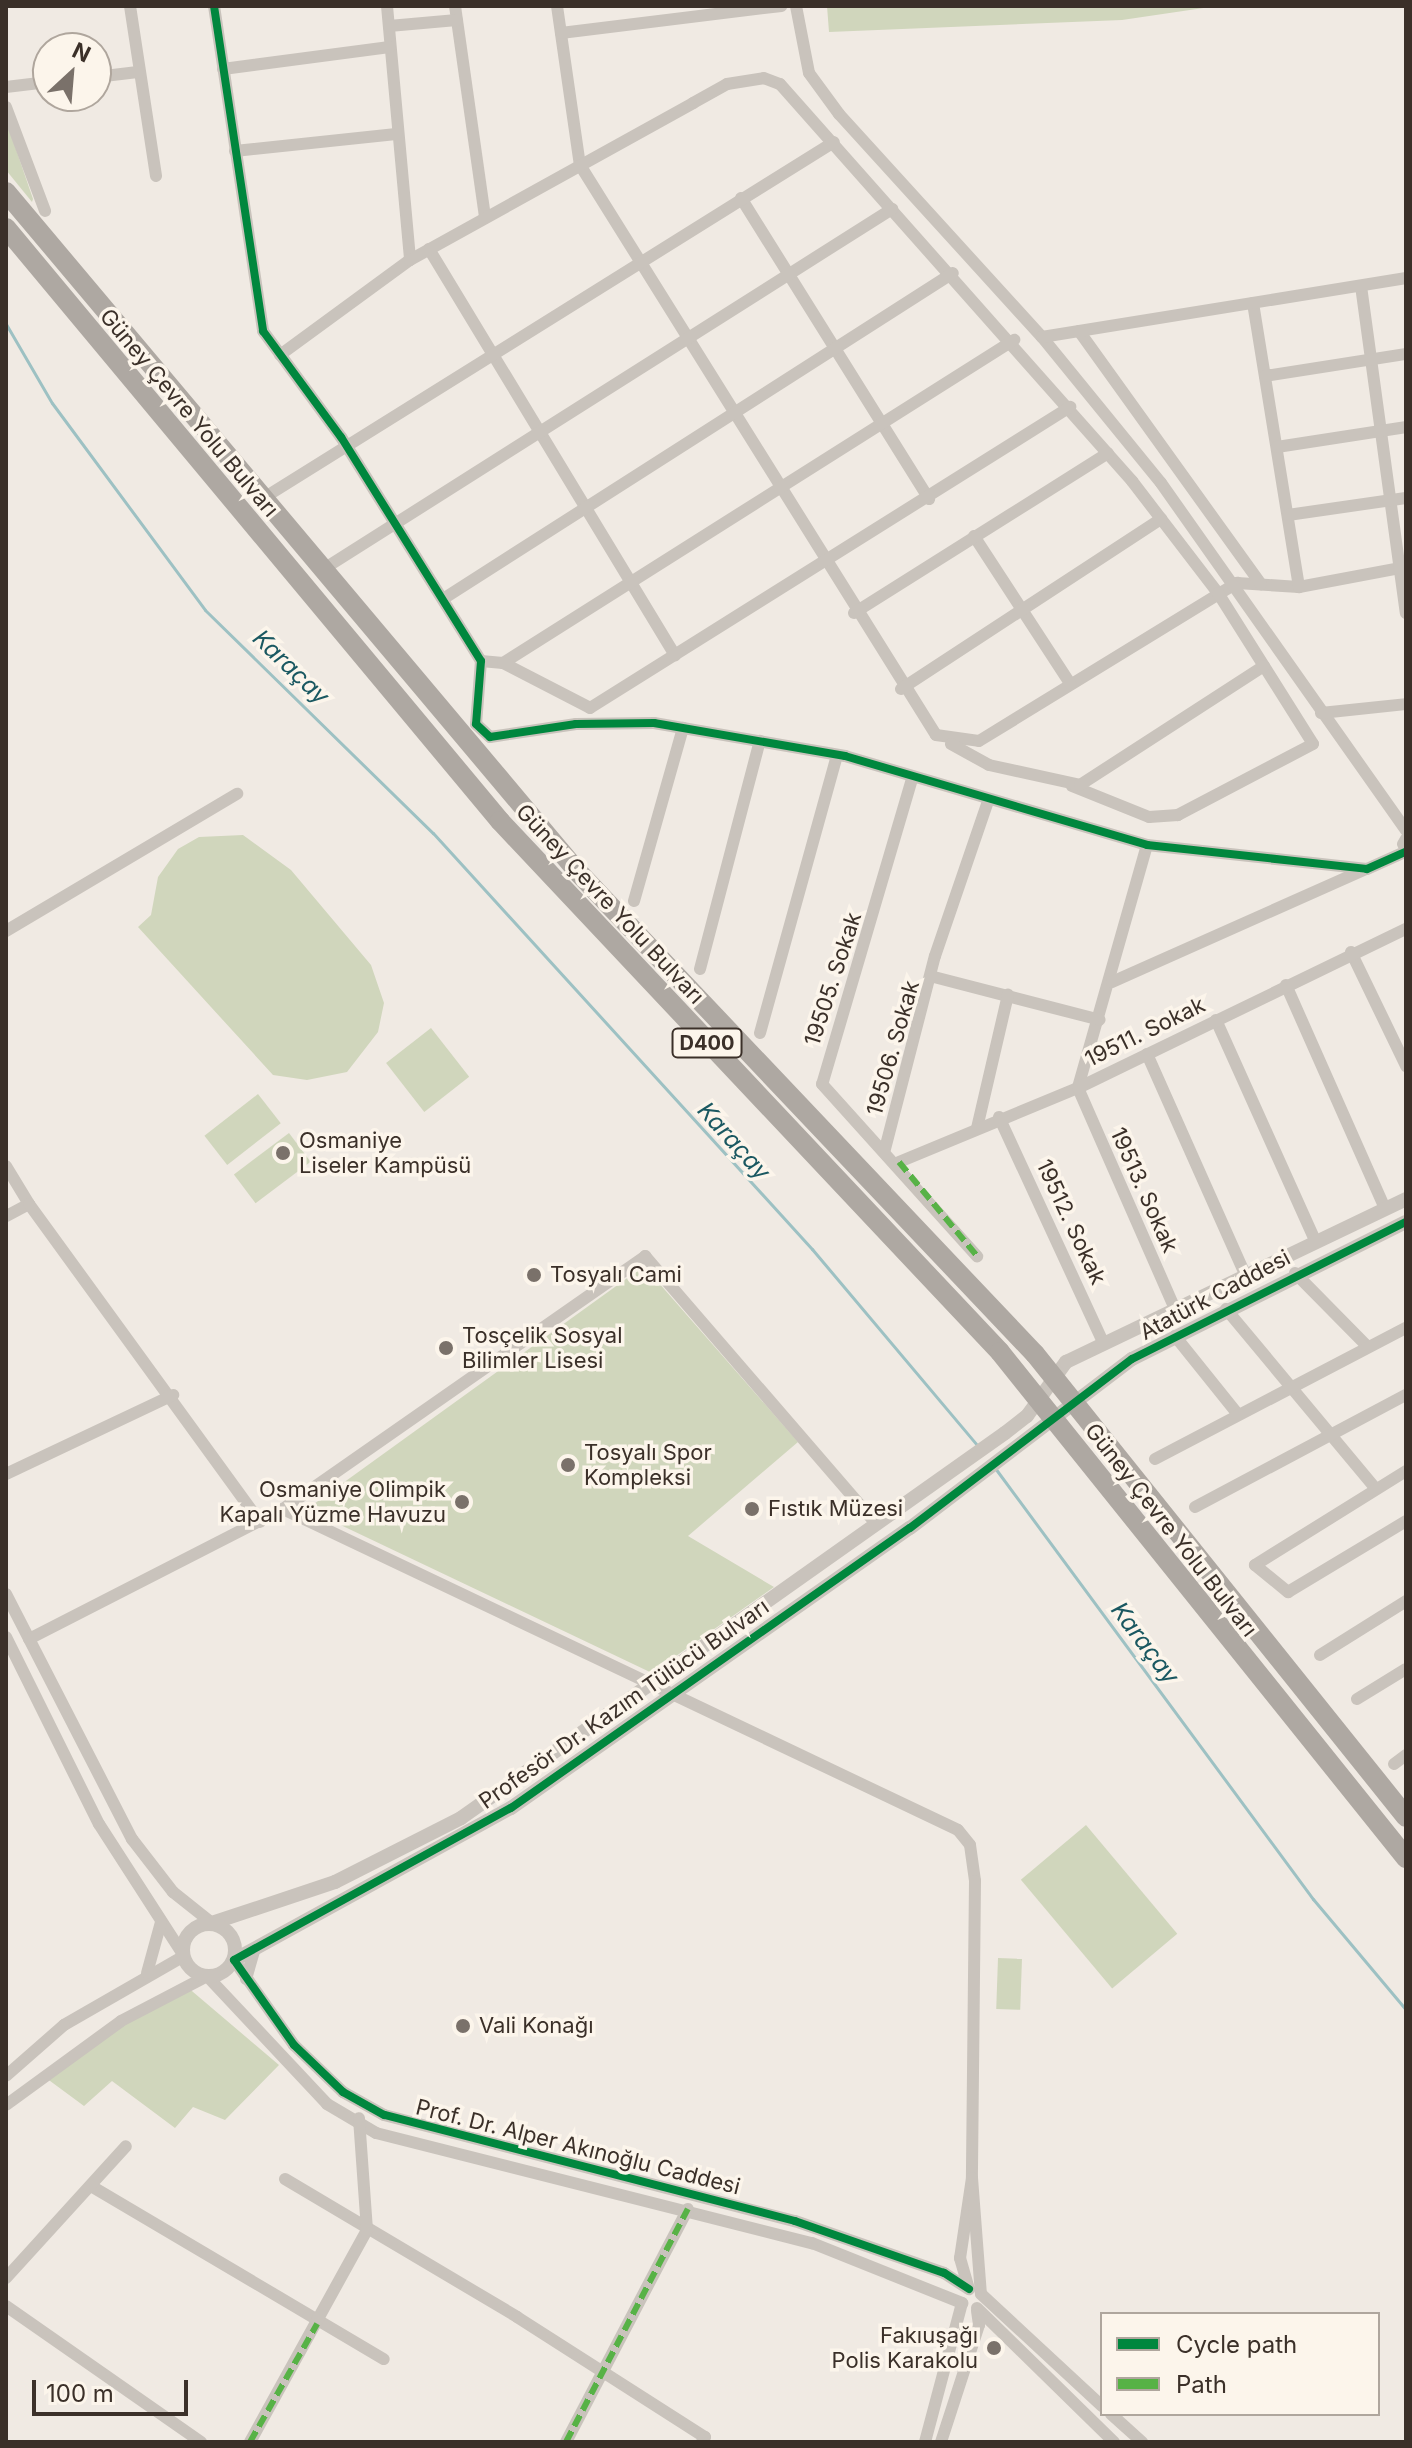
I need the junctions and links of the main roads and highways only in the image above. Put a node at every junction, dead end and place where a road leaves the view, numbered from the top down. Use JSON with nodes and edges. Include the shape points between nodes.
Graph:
{"nodes":[{"id":1,"x":6,"y":192,"type":"edge"},
{"id":2,"x":6,"y":228,"type":"edge"},
{"id":3,"x":1406,"y":1817,"type":"edge"},
{"id":4,"x":1406,"y":1858,"type":"edge"}],
"edges":[{"from":1,"to":3,"type":"highway","name":"Güney Çevre Yolu Bulvarı","number":"D400","via":[[578,872],[976,1287]]},
{"from":2,"to":4,"type":"highway","name":"Güney Çevre Yolu Bulvarı","number":"D400","via":[[500,821],[1039,1401]]}]}
